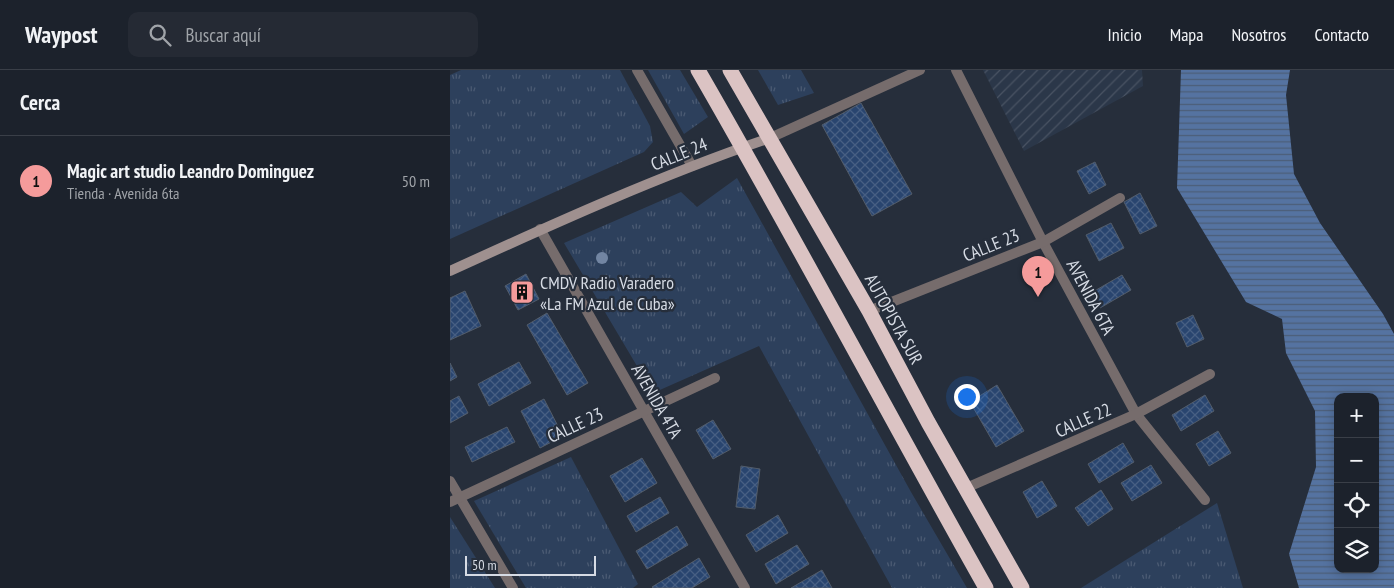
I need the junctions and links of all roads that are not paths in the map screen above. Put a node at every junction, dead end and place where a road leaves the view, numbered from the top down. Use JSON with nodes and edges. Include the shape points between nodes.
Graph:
{"nodes":[{"id":1,"x":638,"y":70,"type":"edge"},
{"id":2,"x":698,"y":70,"type":"edge"},
{"id":3,"x":730,"y":70,"type":"edge"},
{"id":4,"x":920,"y":70,"type":"edge"},
{"id":5,"x":956,"y":70,"type":"edge"},
{"id":6,"x":770,"y":138,"type":"junction"},
{"id":7,"x":743,"y":147,"type":"junction"},
{"id":8,"x":692,"y":166,"type":"junction"},
{"id":9,"x":1120,"y":198,"type":"dead end"},
{"id":10,"x":540,"y":229,"type":"junction"},
{"id":11,"x":1043,"y":242,"type":"junction"},
{"id":12,"x":450,"y":270,"type":"edge"},
{"id":13,"x":869,"y":311,"type":"junction"},
{"id":14,"x":1210,"y":374,"type":"dead end"},
{"id":15,"x":715,"y":378,"type":"dead end"},
{"id":16,"x":644,"y":411,"type":"junction"},
{"id":17,"x":1136,"y":414,"type":"junction"},
{"id":18,"x":450,"y":481,"type":"edge"},
{"id":19,"x":966,"y":488,"type":"junction"},
{"id":20,"x":460,"y":497,"type":"junction"},
{"id":21,"x":1205,"y":500,"type":"dead end"},
{"id":22,"x":450,"y":502,"type":"edge"},
{"id":23,"x":514,"y":588,"type":"edge"},
{"id":24,"x":745,"y":588,"type":"edge"},
{"id":25,"x":986,"y":588,"type":"edge"},
{"id":26,"x":1022,"y":588,"type":"edge"}],
"edges":[{"from":1,"to":8,"type":"street"},
{"from":2,"to":7,"type":"highway"},
{"from":3,"to":6,"type":"highway","name":"AUTOPISTA SUR"},
{"from":4,"to":6,"type":"street","name":"CALLE 24"},
{"from":5,"to":11,"type":"street","name":"AVENIDA 6TA"},
{"from":6,"to":7,"type":"street","name":"CALLE 24"},
{"from":6,"to":13,"type":"highway","name":"AUTOPISTA SUR"},
{"from":7,"to":8,"type":"street","name":"CALLE 24"},
{"from":7,"to":25,"type":"highway"},
{"from":8,"to":10,"type":"street","name":"CALLE 24"},
{"from":9,"to":11,"type":"street","name":"CALLE 23"},
{"from":10,"to":12,"type":"street","name":"CALLE 24"},
{"from":10,"to":16,"type":"street","name":"AVENIDA 4TA"},
{"from":11,"to":13,"type":"street","name":"CALLE 23"},
{"from":11,"to":17,"type":"street","name":"AVENIDA 6TA"},
{"from":13,"to":19,"type":"highway","name":"AUTOPISTA SUR"},
{"from":14,"to":17,"type":"street","name":"CALLE 22"},
{"from":15,"to":16,"type":"street","name":"CALLE 23"},
{"from":16,"to":20,"type":"street","name":"CALLE 23"},
{"from":16,"to":24,"type":"street","name":"AVENIDA 4TA"},
{"from":17,"to":19,"type":"street","name":"CALLE 22"},
{"from":17,"to":21,"type":"street","name":"AVENIDA 6TA"},
{"from":18,"to":20,"type":"street"},
{"from":19,"to":26,"type":"highway","name":"AUTOPISTA SUR"},
{"from":20,"to":22,"type":"street","name":"CALLE 23"},
{"from":20,"to":23,"type":"street"}]}
